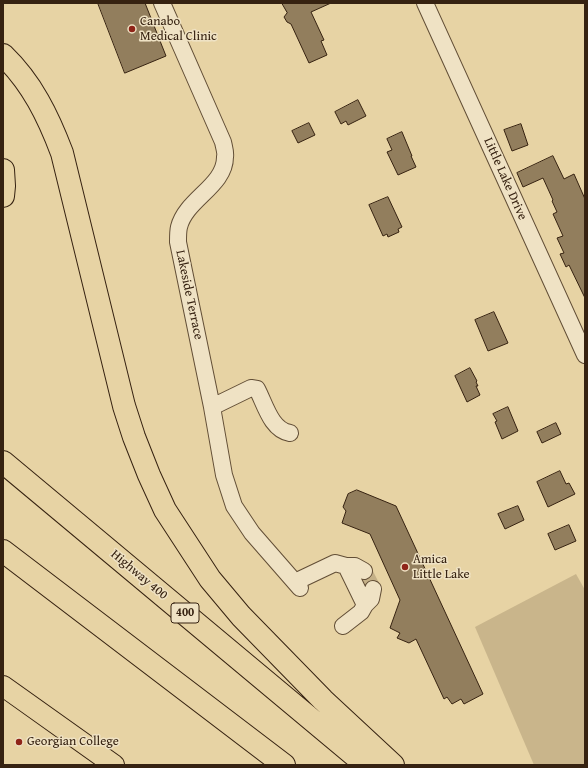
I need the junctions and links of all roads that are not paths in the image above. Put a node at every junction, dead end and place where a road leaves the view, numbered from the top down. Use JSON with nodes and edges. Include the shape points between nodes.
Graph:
{"nodes":[{"id":1,"x":162,"y":3,"type":"edge"},
{"id":2,"x":425,"y":3,"type":"edge"},
{"id":3,"x":3,"y":55,"type":"edge"},
{"id":4,"x":3,"y":170,"type":"edge"},
{"id":5,"x":3,"y":196,"type":"edge"},
{"id":6,"x":585,"y":355,"type":"edge"},
{"id":7,"x":212,"y":407,"type":"junction"},
{"id":8,"x":290,"y":433,"type":"dead end"},
{"id":9,"x":3,"y":462,"type":"edge"},
{"id":10,"x":3,"y":551,"type":"edge"},
{"id":11,"x":346,"y":566,"type":"junction"},
{"id":12,"x":364,"y":571,"type":"dead end"},
{"id":13,"x":373,"y":589,"type":"dead end"},
{"id":14,"x":365,"y":605,"type":"junction"},
{"id":15,"x":343,"y":626,"type":"dead end"},
{"id":16,"x":3,"y":686,"type":"edge"},
{"id":17,"x":114,"y":765,"type":"edge"},
{"id":18,"x":284,"y":765,"type":"edge"},
{"id":19,"x":366,"y":765,"type":"edge"},
{"id":20,"x":393,"y":765,"type":"edge"}],
"edges":[{"from":1,"to":7,"type":"street","name":"Lakeside Terrace","via":[[223,142],[226,157],[224,168],[216,180],[185,214],[179,226],[178,242]]},
{"from":2,"to":6,"type":"street","name":"Little Lake Drive"},
{"from":3,"to":20,"type":"highway","via":[[26,80],[53,129],[62,153],[124,406],[146,469],[165,510],[210,579],[241,616],[323,700]]},
{"from":4,"to":5,"type":"highway"},
{"from":7,"to":8,"type":"street","via":[[251,388],[258,389],[272,422],[282,432]]},
{"from":7,"to":11,"type":"street","name":"Lakeside Terrace","via":[[224,475],[234,506],[252,533],[298,585],[336,563]]},
{"from":9,"to":19,"type":"highway","name":"Highway 400","number":"400"},
{"from":10,"to":18,"type":"highway"},
{"from":11,"to":12,"type":"street","via":[[355,566]]},
{"from":11,"to":14,"type":"street"},
{"from":13,"to":14,"type":"street","via":[[371,599]]},
{"from":14,"to":15,"type":"street","via":[[361,612]]},
{"from":16,"to":17,"type":"main road"}]}
